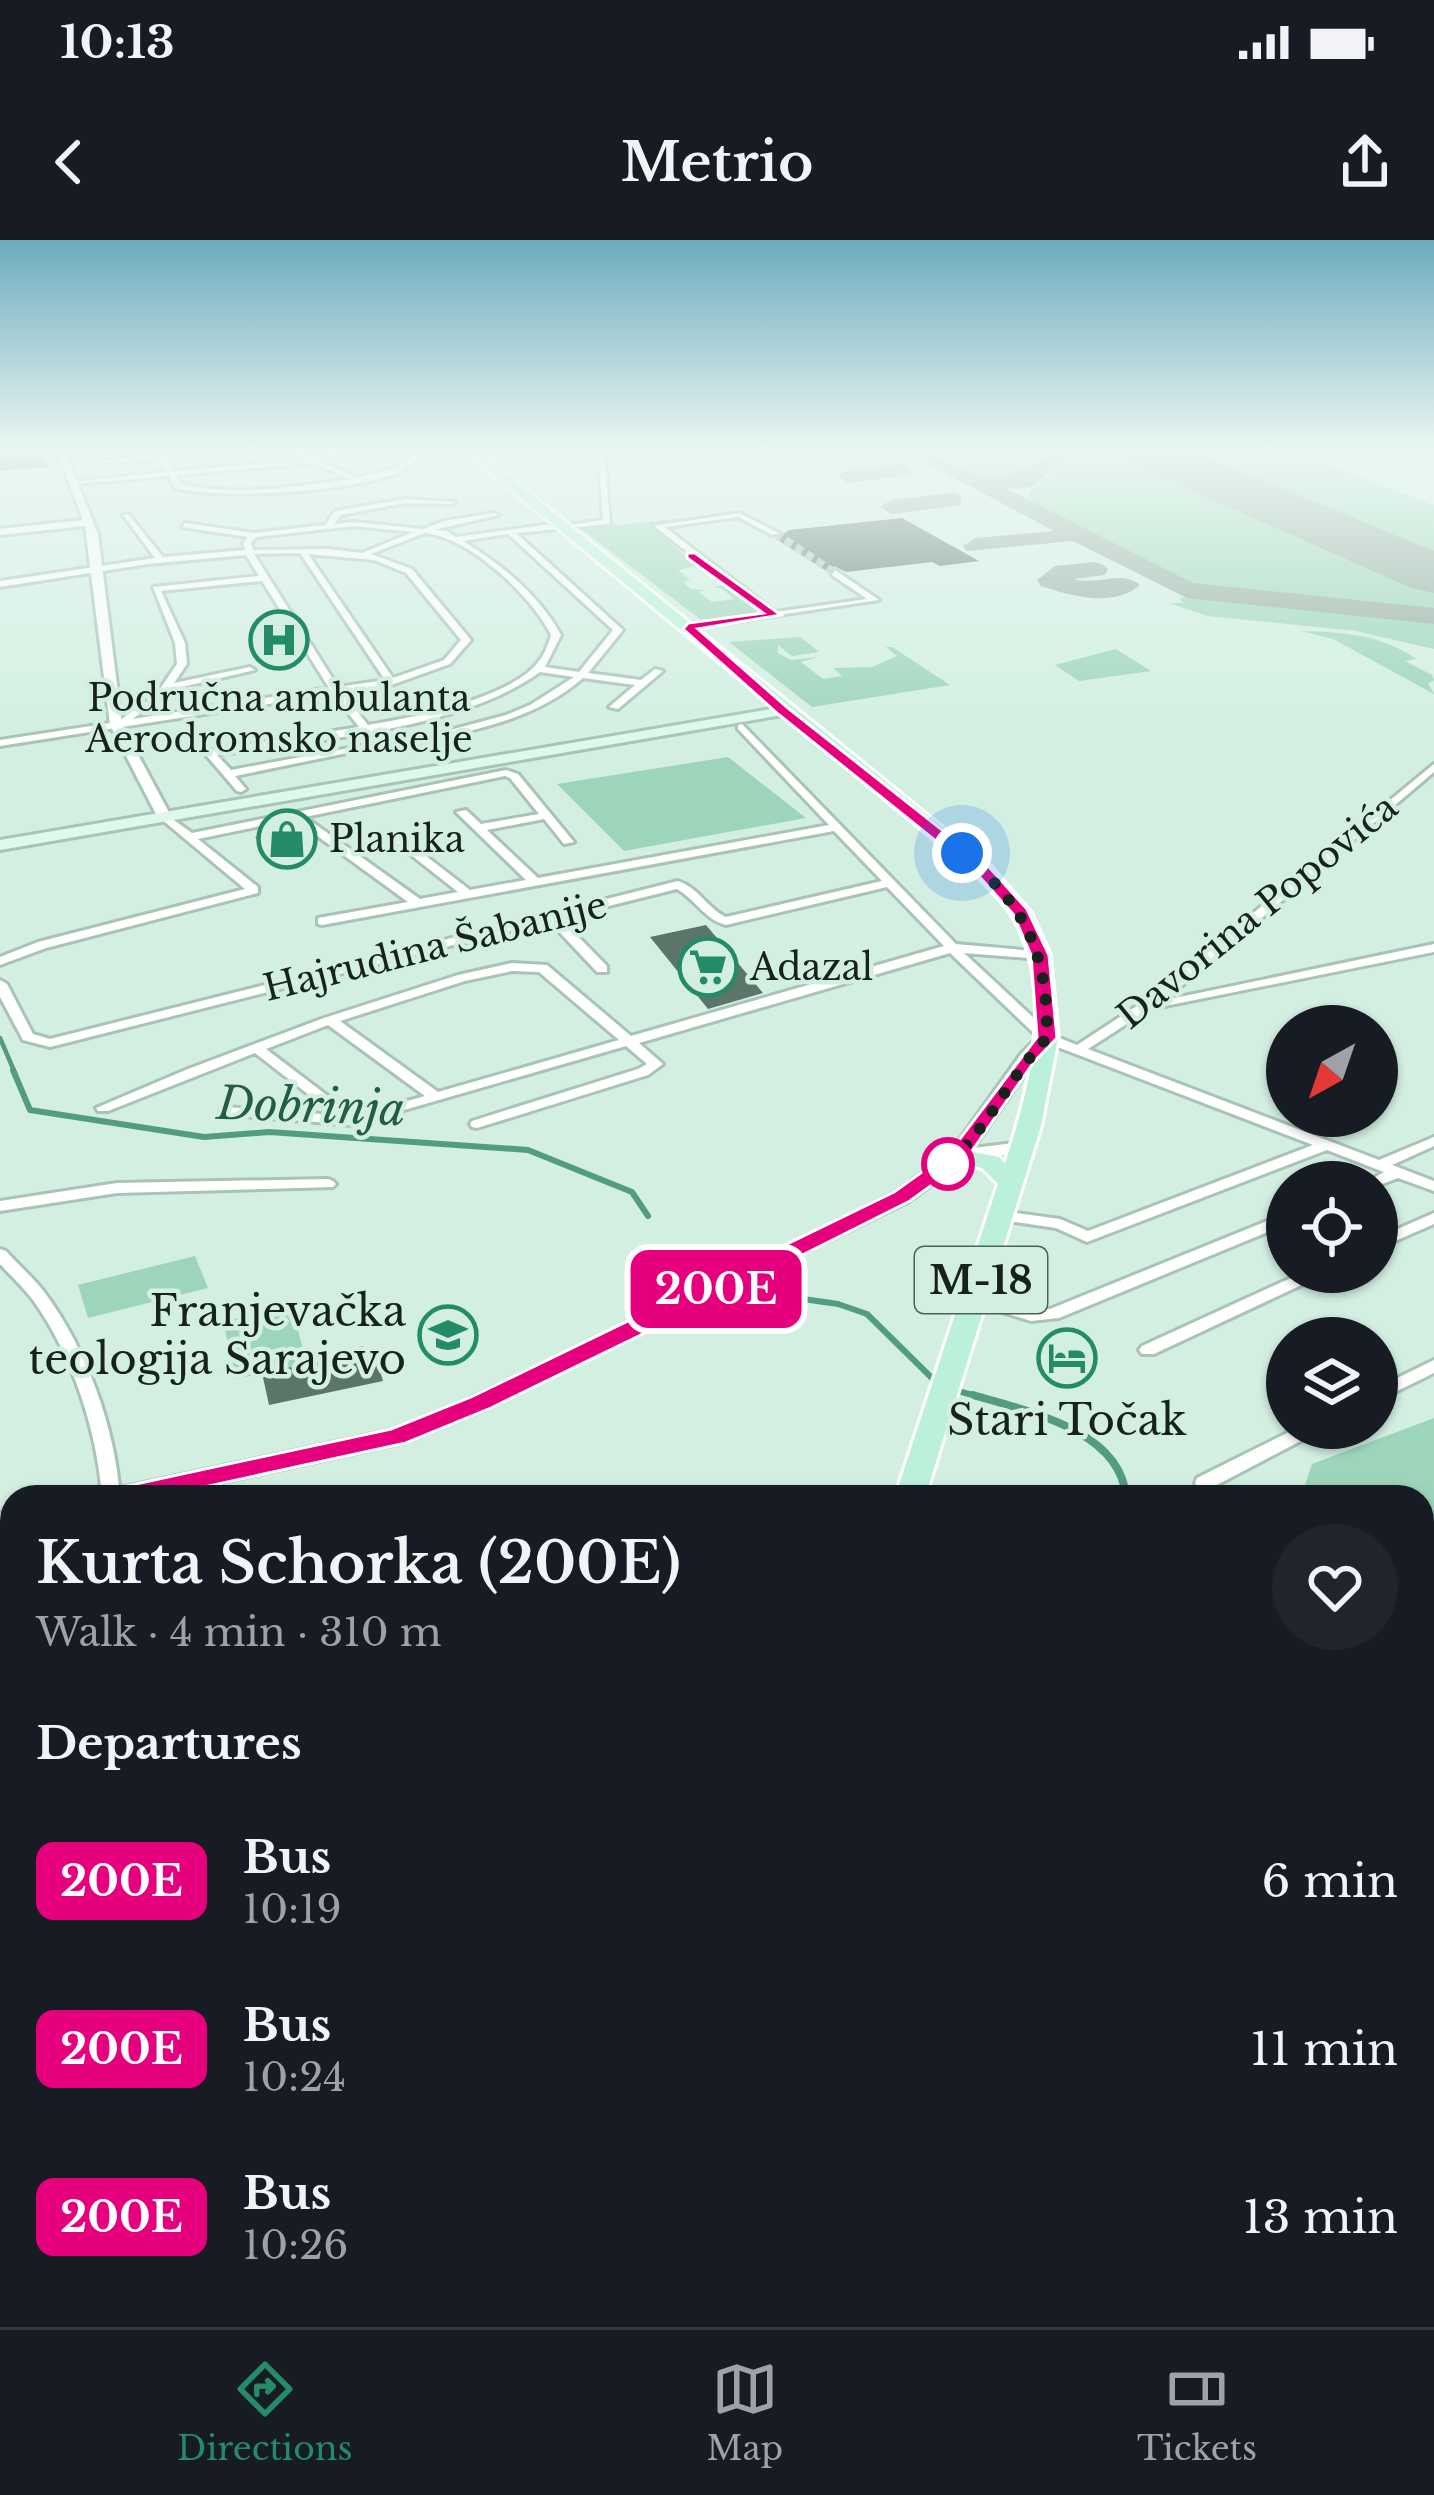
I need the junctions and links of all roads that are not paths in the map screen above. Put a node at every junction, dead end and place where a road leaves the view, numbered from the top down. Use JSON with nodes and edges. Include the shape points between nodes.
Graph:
{"nodes":[{"id":1,"x":94,"y":546,"type":"edge"},
{"id":2,"x":150,"y":546,"type":"edge"},
{"id":3,"x":248,"y":546,"type":"edge"},
{"id":4,"x":384,"y":546,"type":"edge"},
{"id":5,"x":470,"y":546,"type":"edge"},
{"id":6,"x":527,"y":546,"type":"edge"},
{"id":7,"x":586,"y":546,"type":"edge"},
{"id":8,"x":685,"y":546,"type":"edge"},
{"id":9,"x":302,"y":551,"type":"junction"},
{"id":10,"x":364,"y":554,"type":"junction"},
{"id":11,"x":250,"y":555,"type":"junction"},
{"id":12,"x":163,"y":562,"type":"junction"},
{"id":13,"x":98,"y":567,"type":"junction"},
{"id":14,"x":835,"y":573,"type":"tunnel mouth"},
{"id":15,"x":265,"y":578,"type":"junction"},
{"id":16,"x":0,"y":584,"type":"edge"},
{"id":17,"x":774,"y":615,"type":"junction"},
{"id":18,"x":709,"y":630,"type":"junction"},
{"id":19,"x":538,"y":669,"type":"junction"},
{"id":20,"x":250,"y":670,"type":"dead end"},
{"id":21,"x":658,"y":671,"type":"dead end"},
{"id":22,"x":587,"y":674,"type":"junction"},
{"id":23,"x":392,"y":682,"type":"junction"},
{"id":24,"x":643,"y":683,"type":"junction"},
{"id":25,"x":169,"y":687,"type":"junction"},
{"id":26,"x":336,"y":691,"type":"junction"},
{"id":27,"x":614,"y":706,"type":"dead end"},
{"id":28,"x":783,"y":711,"type":"junction"},
{"id":29,"x":116,"y":725,"type":"junction"},
{"id":30,"x":364,"y":725,"type":"junction"},
{"id":31,"x":742,"y":728,"type":"dead end"},
{"id":32,"x":422,"y":739,"type":"dead end"},
{"id":33,"x":0,"y":743,"type":"edge"},
{"id":34,"x":376,"y":746,"type":"dead end"},
{"id":35,"x":1434,"y":767,"type":"edge"},
{"id":36,"x":228,"y":774,"type":"junction"},
{"id":37,"x":241,"y":789,"type":"dead end"},
{"id":38,"x":462,"y":812,"type":"dead end"},
{"id":39,"x":295,"y":815,"type":"junction"},
{"id":40,"x":164,"y":816,"type":"junction"},
{"id":41,"x":544,"y":817,"type":"junction"},
{"id":42,"x":835,"y":827,"type":"junction"},
{"id":43,"x":477,"y":828,"type":"junction"},
{"id":44,"x":391,"y":834,"type":"dead end"},
{"id":45,"x":189,"y":837,"type":"junction"},
{"id":46,"x":568,"y":842,"type":"dead end"},
{"id":47,"x":0,"y":845,"type":"edge"},
{"id":48,"x":533,"y":880,"type":"junction"},
{"id":49,"x":890,"y":883,"type":"junction"},
{"id":50,"x":465,"y":892,"type":"junction"},
{"id":51,"x":415,"y":901,"type":"junction"},
{"id":52,"x":551,"y":916,"type":"junction"},
{"id":53,"x":322,"y":920,"type":"dead end"},
{"id":54,"x":1434,"y":947,"type":"edge"},
{"id":55,"x":952,"y":948,"type":"junction"},
{"id":56,"x":1040,"y":955,"type":"junction"},
{"id":57,"x":0,"y":961,"type":"edge"},
{"id":58,"x":602,"y":968,"type":"dead end"},
{"id":59,"x":0,"y":985,"type":"edge"},
{"id":60,"x":1146,"y":1007,"type":"junction"},
{"id":61,"x":331,"y":1021,"type":"junction"},
{"id":62,"x":1047,"y":1038,"type":"junction"},
{"id":63,"x":630,"y":1039,"type":"junction"},
{"id":64,"x":257,"y":1048,"type":"junction"},
{"id":65,"x":1076,"y":1052,"type":"junction"},
{"id":66,"x":436,"y":1097,"type":"junction"},
{"id":67,"x":104,"y":1108,"type":"dead end"},
{"id":68,"x":227,"y":1111,"type":"dead end"},
{"id":69,"x":352,"y":1121,"type":"junction"},
{"id":70,"x":477,"y":1124,"type":"dead end"},
{"id":71,"x":1434,"y":1141,"type":"edge"},
{"id":72,"x":1328,"y":1145,"type":"junction"},
{"id":73,"x":1022,"y":1148,"type":"junction"},
{"id":74,"x":958,"y":1156,"type":"junction"},
{"id":75,"x":1355,"y":1161,"type":"edge"},
{"id":76,"x":1398,"y":1161,"type":"edge"},
{"id":77,"x":1398,"y":1172,"type":"edge"},
{"id":78,"x":1010,"y":1182,"type":"junction"},
{"id":79,"x":328,"y":1184,"type":"dead end"},
{"id":80,"x":1434,"y":1186,"type":"edge"},
{"id":81,"x":0,"y":1206,"type":"edge"},
{"id":82,"x":1001,"y":1216,"type":"junction"},
{"id":83,"x":1434,"y":1218,"type":"edge"},
{"id":84,"x":1266,"y":1227,"type":"edge"},
{"id":85,"x":1398,"y":1234,"type":"edge"},
{"id":86,"x":0,"y":1254,"type":"edge"},
{"id":87,"x":1272,"y":1293,"type":"edge"},
{"id":88,"x":976,"y":1298,"type":"junction"},
{"id":89,"x":1148,"y":1350,"type":"dead end"},
{"id":90,"x":1434,"y":1366,"type":"edge"},
{"id":91,"x":1398,"y":1384,"type":"edge"},
{"id":92,"x":1271,"y":1449,"type":"edge"},
{"id":93,"x":1204,"y":1483,"type":"dead end"},
{"id":94,"x":112,"y":1485,"type":"edge"},
{"id":95,"x":190,"y":1485,"type":"edge"},
{"id":96,"x":914,"y":1485,"type":"edge"}],
"edges":[{"from":1,"to":13,"type":"street"},
{"from":2,"to":12,"type":"street"},
{"from":3,"to":11,"type":"street"},
{"from":4,"to":10,"type":"street"},
{"from":5,"to":19,"type":"street","via":[[556,628]]},
{"from":6,"to":22,"type":"street","via":[[617,625]]},
{"from":7,"to":18,"type":"main road","number":"M-18","via":[[685,624]]},
{"from":8,"to":17,"type":"street"},
{"from":9,"to":10,"type":"street"},
{"from":9,"to":11,"type":"street"},
{"from":9,"to":23,"type":"street"},
{"from":10,"to":23,"type":"street","via":[[409,571],[466,640],[447,662]]},
{"from":11,"to":12,"type":"street"},
{"from":11,"to":15,"type":"street"},
{"from":12,"to":13,"type":"street"},
{"from":13,"to":16,"type":"street"},
{"from":13,"to":29,"type":"street"},
{"from":14,"to":17,"type":"street","via":[[875,600]]},
{"from":15,"to":25,"type":"street","via":[[156,589],[182,656]]},
{"from":15,"to":26,"type":"street"},
{"from":17,"to":18,"type":"street"},
{"from":18,"to":28,"type":"main road","number":"M-18"},
{"from":19,"to":22,"type":"street"},
{"from":19,"to":30,"type":"street","via":[[451,709]]},
{"from":20,"to":25,"type":"street"},
{"from":21,"to":24,"type":"street"},
{"from":22,"to":24,"type":"street"},
{"from":22,"to":32,"type":"street","via":[[526,712]]},
{"from":23,"to":26,"type":"street"},
{"from":24,"to":27,"type":"street"},
{"from":25,"to":29,"type":"street"},
{"from":26,"to":29,"type":"street"},
{"from":26,"to":30,"type":"street"},
{"from":28,"to":40,"type":"main road"},
{"from":28,"to":56,"type":"main road","number":"M-18","via":[[983,870],[1021,913]]},
{"from":29,"to":33,"type":"street"},
{"from":29,"to":40,"type":"street"},
{"from":30,"to":36,"type":"street","via":[[210,753]]},
{"from":31,"to":42,"type":"street"},
{"from":34,"to":36,"type":"street"},
{"from":35,"to":60,"type":"street","name":"Davorina Popovića"},
{"from":36,"to":37,"type":"street"},
{"from":38,"to":43,"type":"street","name":"Hajrudina Šabanije"},
{"from":39,"to":41,"type":"street","via":[[506,773]]},
{"from":39,"to":45,"type":"street"},
{"from":39,"to":51,"type":"street","name":"Hajrudina Šabanije"},
{"from":40,"to":45,"type":"street"},
{"from":40,"to":47,"type":"main road"},
{"from":41,"to":43,"type":"street"},
{"from":41,"to":46,"type":"street"},
{"from":42,"to":48,"type":"street","name":"Hajrudina Šabanije"},
{"from":42,"to":49,"type":"street"},
{"from":43,"to":48,"type":"street","name":"Hajrudina Šabanije"},
{"from":44,"to":50,"type":"street","name":"Hajrudina Šabanije"},
{"from":45,"to":57,"type":"street","via":[[254,890]]},
{"from":48,"to":50,"type":"street","name":"Hajrudina Šabanije"},
{"from":49,"to":52,"type":"street","name":"Hajrudina Šabanije","via":[[726,921],[681,885]]},
{"from":49,"to":55,"type":"street"},
{"from":50,"to":51,"type":"street","name":"Hajrudina Šabanije"},
{"from":51,"to":53,"type":"street","name":"Hajrudina Šabanije"},
{"from":52,"to":58,"type":"street"},
{"from":52,"to":59,"type":"street","name":"Hajrudina Šabanije","via":[[50,1043],[28,1037]]},
{"from":54,"to":60,"type":"street"},
{"from":55,"to":56,"type":"street"},
{"from":55,"to":62,"type":"street"},
{"from":55,"to":63,"type":"street"},
{"from":56,"to":62,"type":"main road","number":"M-18"},
{"from":60,"to":65,"type":"street","name":"Davorina Popovića"},
{"from":61,"to":63,"type":"street","via":[[528,963]]},
{"from":61,"to":64,"type":"street"},
{"from":61,"to":66,"type":"street"},
{"from":62,"to":65,"type":"street"},
{"from":62,"to":73,"type":"main road","number":"M-18"},
{"from":62,"to":74,"type":"street"},
{"from":63,"to":66,"type":"street"},
{"from":63,"to":70,"type":"street","via":[[654,1067]]},
{"from":64,"to":67,"type":"street"},
{"from":64,"to":69,"type":"street"},
{"from":65,"to":72,"type":"street"},
{"from":66,"to":69,"type":"street"},
{"from":68,"to":69,"type":"street"},
{"from":71,"to":76,"type":"street"},
{"from":72,"to":75,"type":"street"},
{"from":72,"to":82,"type":"street","via":[[1087,1237],[1060,1224]]},
{"from":73,"to":74,"type":"street"},
{"from":73,"to":78,"type":"main road","number":"M-18"},
{"from":74,"to":78,"type":"main road","via":[[990,1162]]},
{"from":74,"to":95,"type":"street","via":[[902,1197],[480,1403],[397,1437]]},
{"from":77,"to":80,"type":"street"},
{"from":78,"to":82,"type":"main road","number":"M-18"},
{"from":79,"to":81,"type":"street","via":[[117,1188]]},
{"from":82,"to":88,"type":"main road","number":"M-18"},
{"from":83,"to":85,"type":"street"},
{"from":84,"to":88,"type":"street","via":[[1043,1317]]},
{"from":86,"to":94,"type":"street","via":[[37,1293],[73,1364]]},
{"from":87,"to":89,"type":"street"},
{"from":88,"to":96,"type":"main road","number":"M-18"},
{"from":90,"to":91,"type":"street"},
{"from":92,"to":93,"type":"street"}]}
